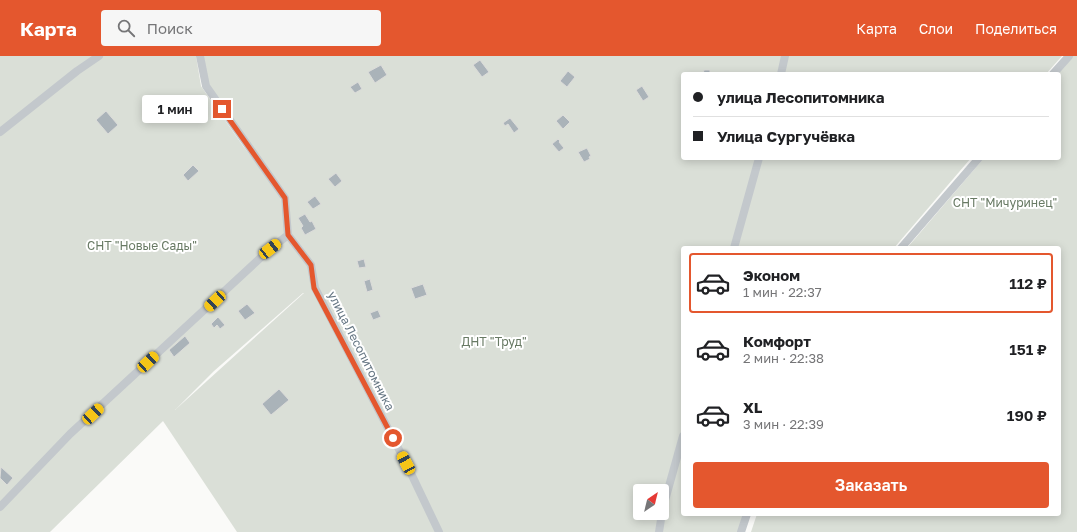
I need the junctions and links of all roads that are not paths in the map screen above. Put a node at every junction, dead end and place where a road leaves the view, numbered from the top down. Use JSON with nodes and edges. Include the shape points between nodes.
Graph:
{"nodes":[{"id":1,"x":98,"y":56,"type":"edge"},
{"id":2,"x":200,"y":56,"type":"edge"},
{"id":3,"x":786,"y":56,"type":"edge"},
{"id":4,"x":1069,"y":56,"type":"edge"},
{"id":5,"x":782,"y":72,"type":"edge"},
{"id":6,"x":1055,"y":72,"type":"edge"},
{"id":7,"x":0,"y":132,"type":"edge"},
{"id":8,"x":758,"y":160,"type":"edge"},
{"id":9,"x":977,"y":160,"type":"edge"},
{"id":10,"x":288,"y":235,"type":"junction"},
{"id":11,"x":735,"y":246,"type":"edge"},
{"id":12,"x":904,"y":246,"type":"edge"},
{"id":13,"x":681,"y":443,"type":"edge"},
{"id":14,"x":669,"y":487,"type":"edge"},
{"id":15,"x":0,"y":507,"type":"edge"},
{"id":16,"x":746,"y":516,"type":"edge"},
{"id":17,"x":661,"y":520,"type":"edge"},
{"id":18,"x":439,"y":532,"type":"edge"},
{"id":19,"x":659,"y":532,"type":"edge"},
{"id":20,"x":741,"y":532,"type":"edge"}],
"edges":[{"from":1,"to":7,"type":"street"},
{"from":2,"to":10,"type":"street","via":[[206,86],[285,198]]},
{"from":3,"to":5,"type":"street"},
{"from":4,"to":6,"type":"street"},
{"from":8,"to":11,"type":"street"},
{"from":9,"to":12,"type":"street"},
{"from":10,"to":15,"type":"street","via":[[70,434]]},
{"from":10,"to":18,"type":"street","name":"улица Лесопитомника","via":[[311,265],[314,288],[406,463]]},
{"from":13,"to":14,"type":"street"},
{"from":16,"to":20,"type":"street"},
{"from":17,"to":19,"type":"street"}]}
